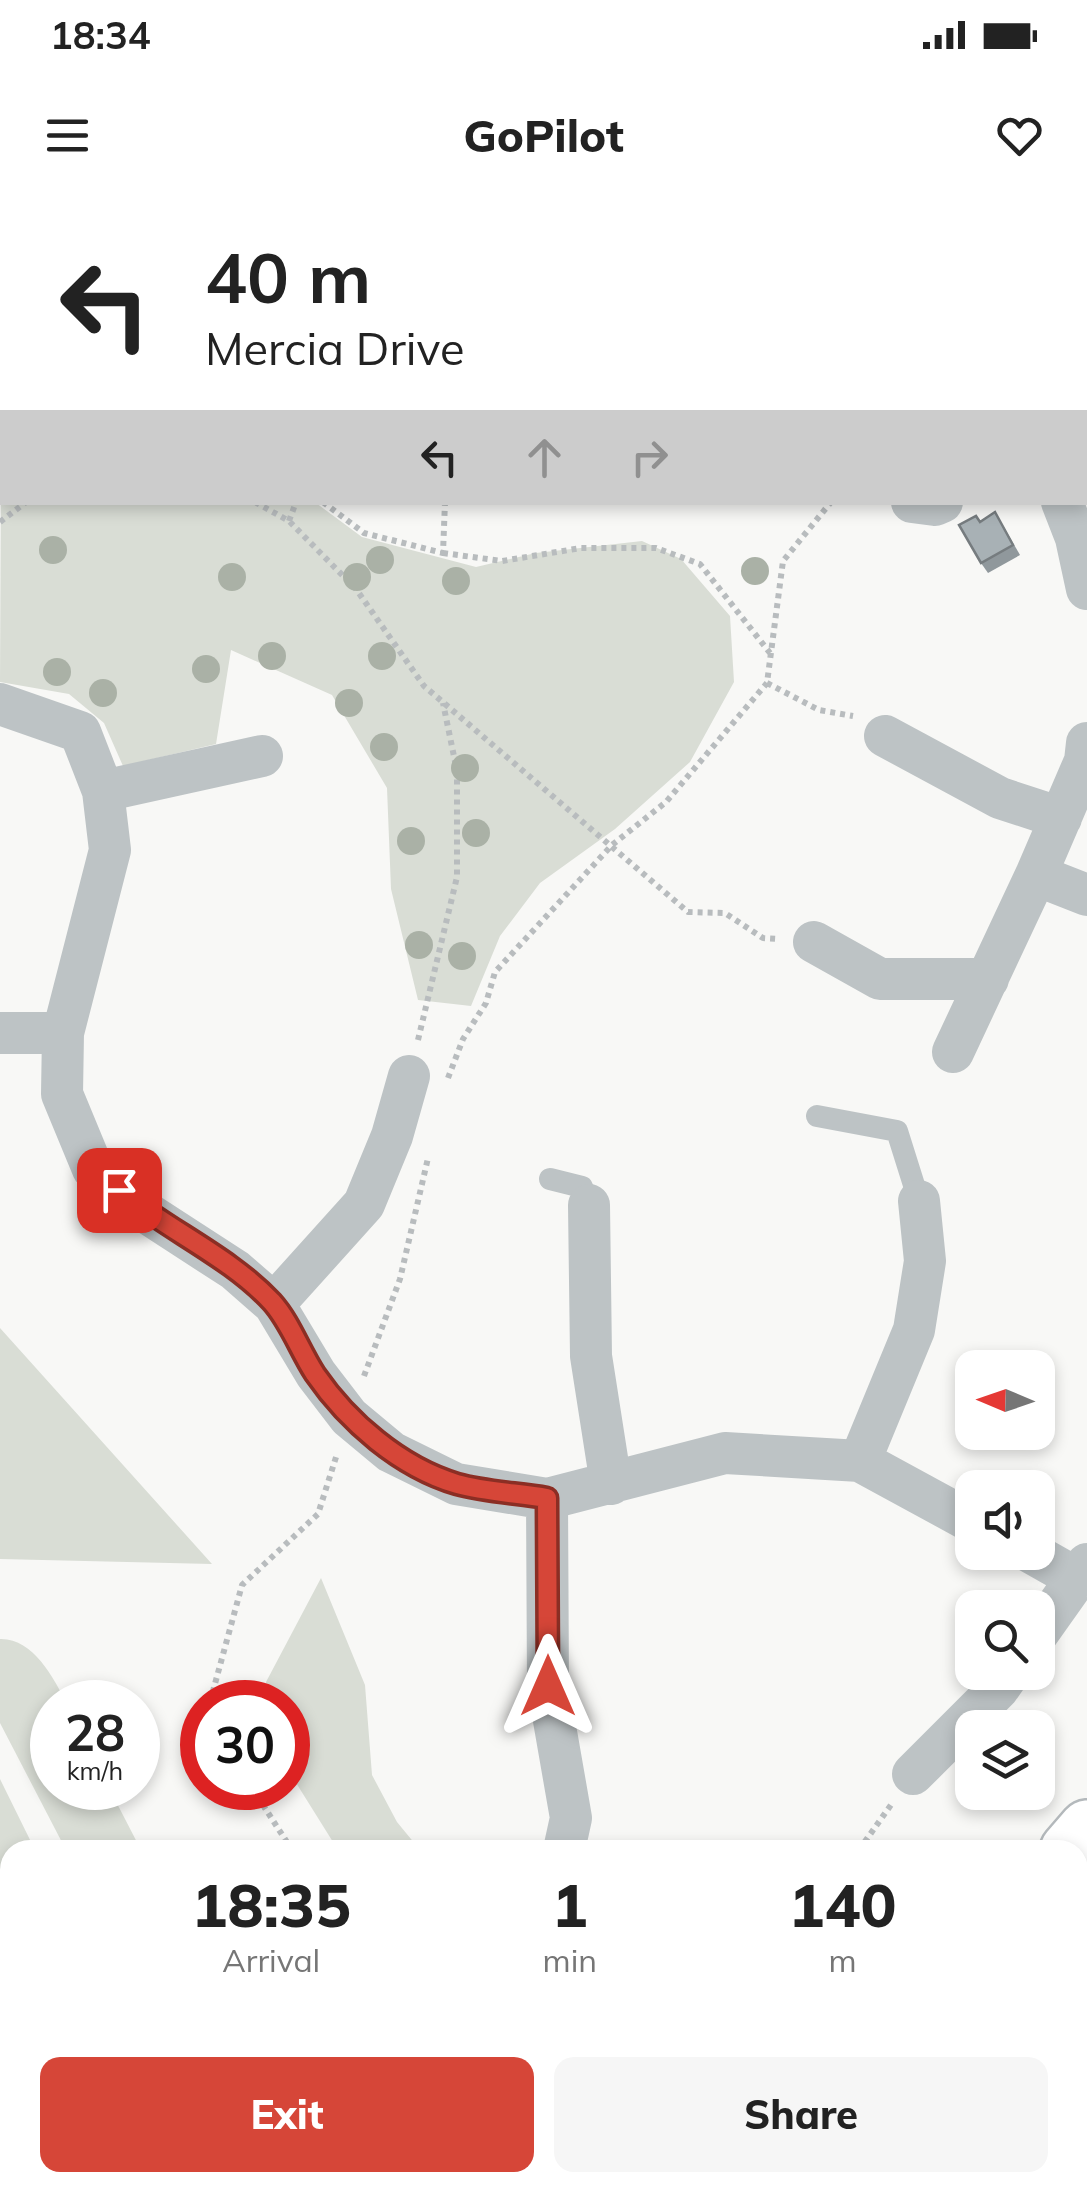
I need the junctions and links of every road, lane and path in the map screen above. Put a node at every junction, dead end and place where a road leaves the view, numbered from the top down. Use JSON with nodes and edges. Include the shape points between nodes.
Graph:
{"nodes":[{"id":1,"x":22,"y":505,"type":"edge"},
{"id":2,"x":260,"y":505,"type":"edge"},
{"id":3,"x":295,"y":505,"type":"edge"},
{"id":4,"x":327,"y":505,"type":"edge"},
{"id":5,"x":444,"y":505,"type":"edge"},
{"id":6,"x":830,"y":505,"type":"edge"},
{"id":7,"x":1063,"y":505,"type":"edge"},
{"id":8,"x":289,"y":521,"type":"junction"},
{"id":9,"x":0,"y":522,"type":"edge"},
{"id":10,"x":443,"y":554,"type":"junction"},
{"id":11,"x":1087,"y":589,"type":"edge"},
{"id":12,"x":771,"y":654,"type":"junction"},
{"id":13,"x":767,"y":683,"type":"junction"},
{"id":14,"x":443,"y":702,"type":"junction"},
{"id":15,"x":0,"y":704,"type":"edge"},
{"id":16,"x":886,"y":736,"type":"joint"},
{"id":17,"x":1087,"y":743,"type":"edge"},
{"id":18,"x":262,"y":756,"type":"dead end"},
{"id":19,"x":103,"y":791,"type":"junction"},
{"id":20,"x":1061,"y":818,"type":"junction"},
{"id":21,"x":612,"y":844,"type":"junction"},
{"id":22,"x":1036,"y":875,"type":"junction"},
{"id":23,"x":1087,"y":895,"type":"edge"},
{"id":24,"x":814,"y":942,"type":"joint"},
{"id":25,"x":988,"y":980,"type":"junction"},
{"id":26,"x":0,"y":1033,"type":"edge"},
{"id":27,"x":63,"y":1033,"type":"junction"},
{"id":28,"x":953,"y":1052,"type":"dead end"},
{"id":29,"x":426,"y":1084,"type":"junction"},
{"id":30,"x":817,"y":1116,"type":"dead end"},
{"id":31,"x":430,"y":1148,"type":"dead end"},
{"id":32,"x":550,"y":1179,"type":"dead end"},
{"id":33,"x":918,"y":1201,"type":"joint"},
{"id":34,"x":589,"y":1205,"type":"joint"},
{"id":35,"x":274,"y":1304,"type":"junction"},
{"id":36,"x":349,"y":1417,"type":"junction"},
{"id":37,"x":860,"y":1461,"type":"junction"},
{"id":38,"x":611,"y":1484,"type":"junction"},
{"id":39,"x":547,"y":1498,"type":"junction"},
{"id":40,"x":955,"y":1513,"type":"edge"},
{"id":41,"x":1055,"y":1561,"type":"edge"},
{"id":42,"x":1082,"y":1571,"type":"edge"},
{"id":43,"x":1055,"y":1609,"type":"edge"},
{"id":44,"x":216,"y":1680,"type":"edge"},
{"id":45,"x":997,"y":1690,"type":"edge"},
{"id":46,"x":913,"y":1774,"type":"joint"},
{"id":47,"x":266,"y":1810,"type":"edge"},
{"id":48,"x":286,"y":1840,"type":"edge"},
{"id":49,"x":566,"y":1840,"type":"edge"},
{"id":50,"x":865,"y":1840,"type":"edge"}],
"edges":[{"from":1,"to":9,"type":"path"},
{"from":2,"to":8,"type":"path"},
{"from":3,"to":8,"type":"path"},
{"from":4,"to":10,"type":"path","via":[[364,534]]},
{"from":5,"to":10,"type":"path"},
{"from":6,"to":12,"type":"path","via":[[784,561]]},
{"from":7,"to":11,"type":"street"},
{"from":8,"to":14,"type":"path","via":[[356,588],[424,686]]},
{"from":10,"to":12,"type":"path","via":[[502,561],[581,548],[656,548],[700,564]]},
{"from":12,"to":13,"type":"path"},
{"from":13,"to":16,"type":"path","via":[[819,710],[873,720]]},
{"from":13,"to":21,"type":"path","via":[[666,802]]},
{"from":14,"to":21,"type":"path"},
{"from":14,"to":29,"type":"path","via":[[457,770],[457,877]]},
{"from":15,"to":19,"type":"street","via":[[80,732]]},
{"from":16,"to":20,"type":"street","via":[[1000,798]]},
{"from":17,"to":20,"type":"street"},
{"from":18,"to":19,"type":"street"},
{"from":19,"to":27,"type":"street","via":[[110,850]]},
{"from":20,"to":22,"type":"street"},
{"from":21,"to":24,"type":"path","via":[[688,912],[725,914],[762,938]]},
{"from":21,"to":29,"type":"path","via":[[494,972],[486,1003]]},
{"from":22,"to":23,"type":"street"},
{"from":22,"to":25,"type":"street"},
{"from":24,"to":25,"type":"street","via":[[880,979]]},
{"from":25,"to":28,"type":"street"},
{"from":26,"to":27,"type":"street"},
{"from":27,"to":35,"type":"street","via":[[62,1094],[93,1169]]},
{"from":29,"to":35,"type":"street","via":[[392,1136],[364,1204]]},
{"from":30,"to":33,"type":"lane","via":[[898,1131]]},
{"from":31,"to":36,"type":"path","via":[[400,1279]]},
{"from":32,"to":34,"type":"lane","via":[[582,1187]]},
{"from":33,"to":37,"type":"street","via":[[925,1262],[914,1330]]},
{"from":34,"to":38,"type":"street","via":[[591,1356]]},
{"from":35,"to":36,"type":"street"},
{"from":36,"to":39,"type":"street","via":[[391,1452],[456,1484]]},
{"from":36,"to":44,"type":"path","via":[[318,1514],[242,1585]]},
{"from":37,"to":38,"type":"street","via":[[724,1453]]},
{"from":37,"to":40,"type":"street"},
{"from":38,"to":39,"type":"street"},
{"from":39,"to":49,"type":"street","via":[[548,1686],[571,1818]]},
{"from":41,"to":42,"type":"street"},
{"from":42,"to":43,"type":"street"},
{"from":45,"to":46,"type":"street"},
{"from":46,"to":50,"type":"path"},
{"from":47,"to":48,"type":"path"}]}
